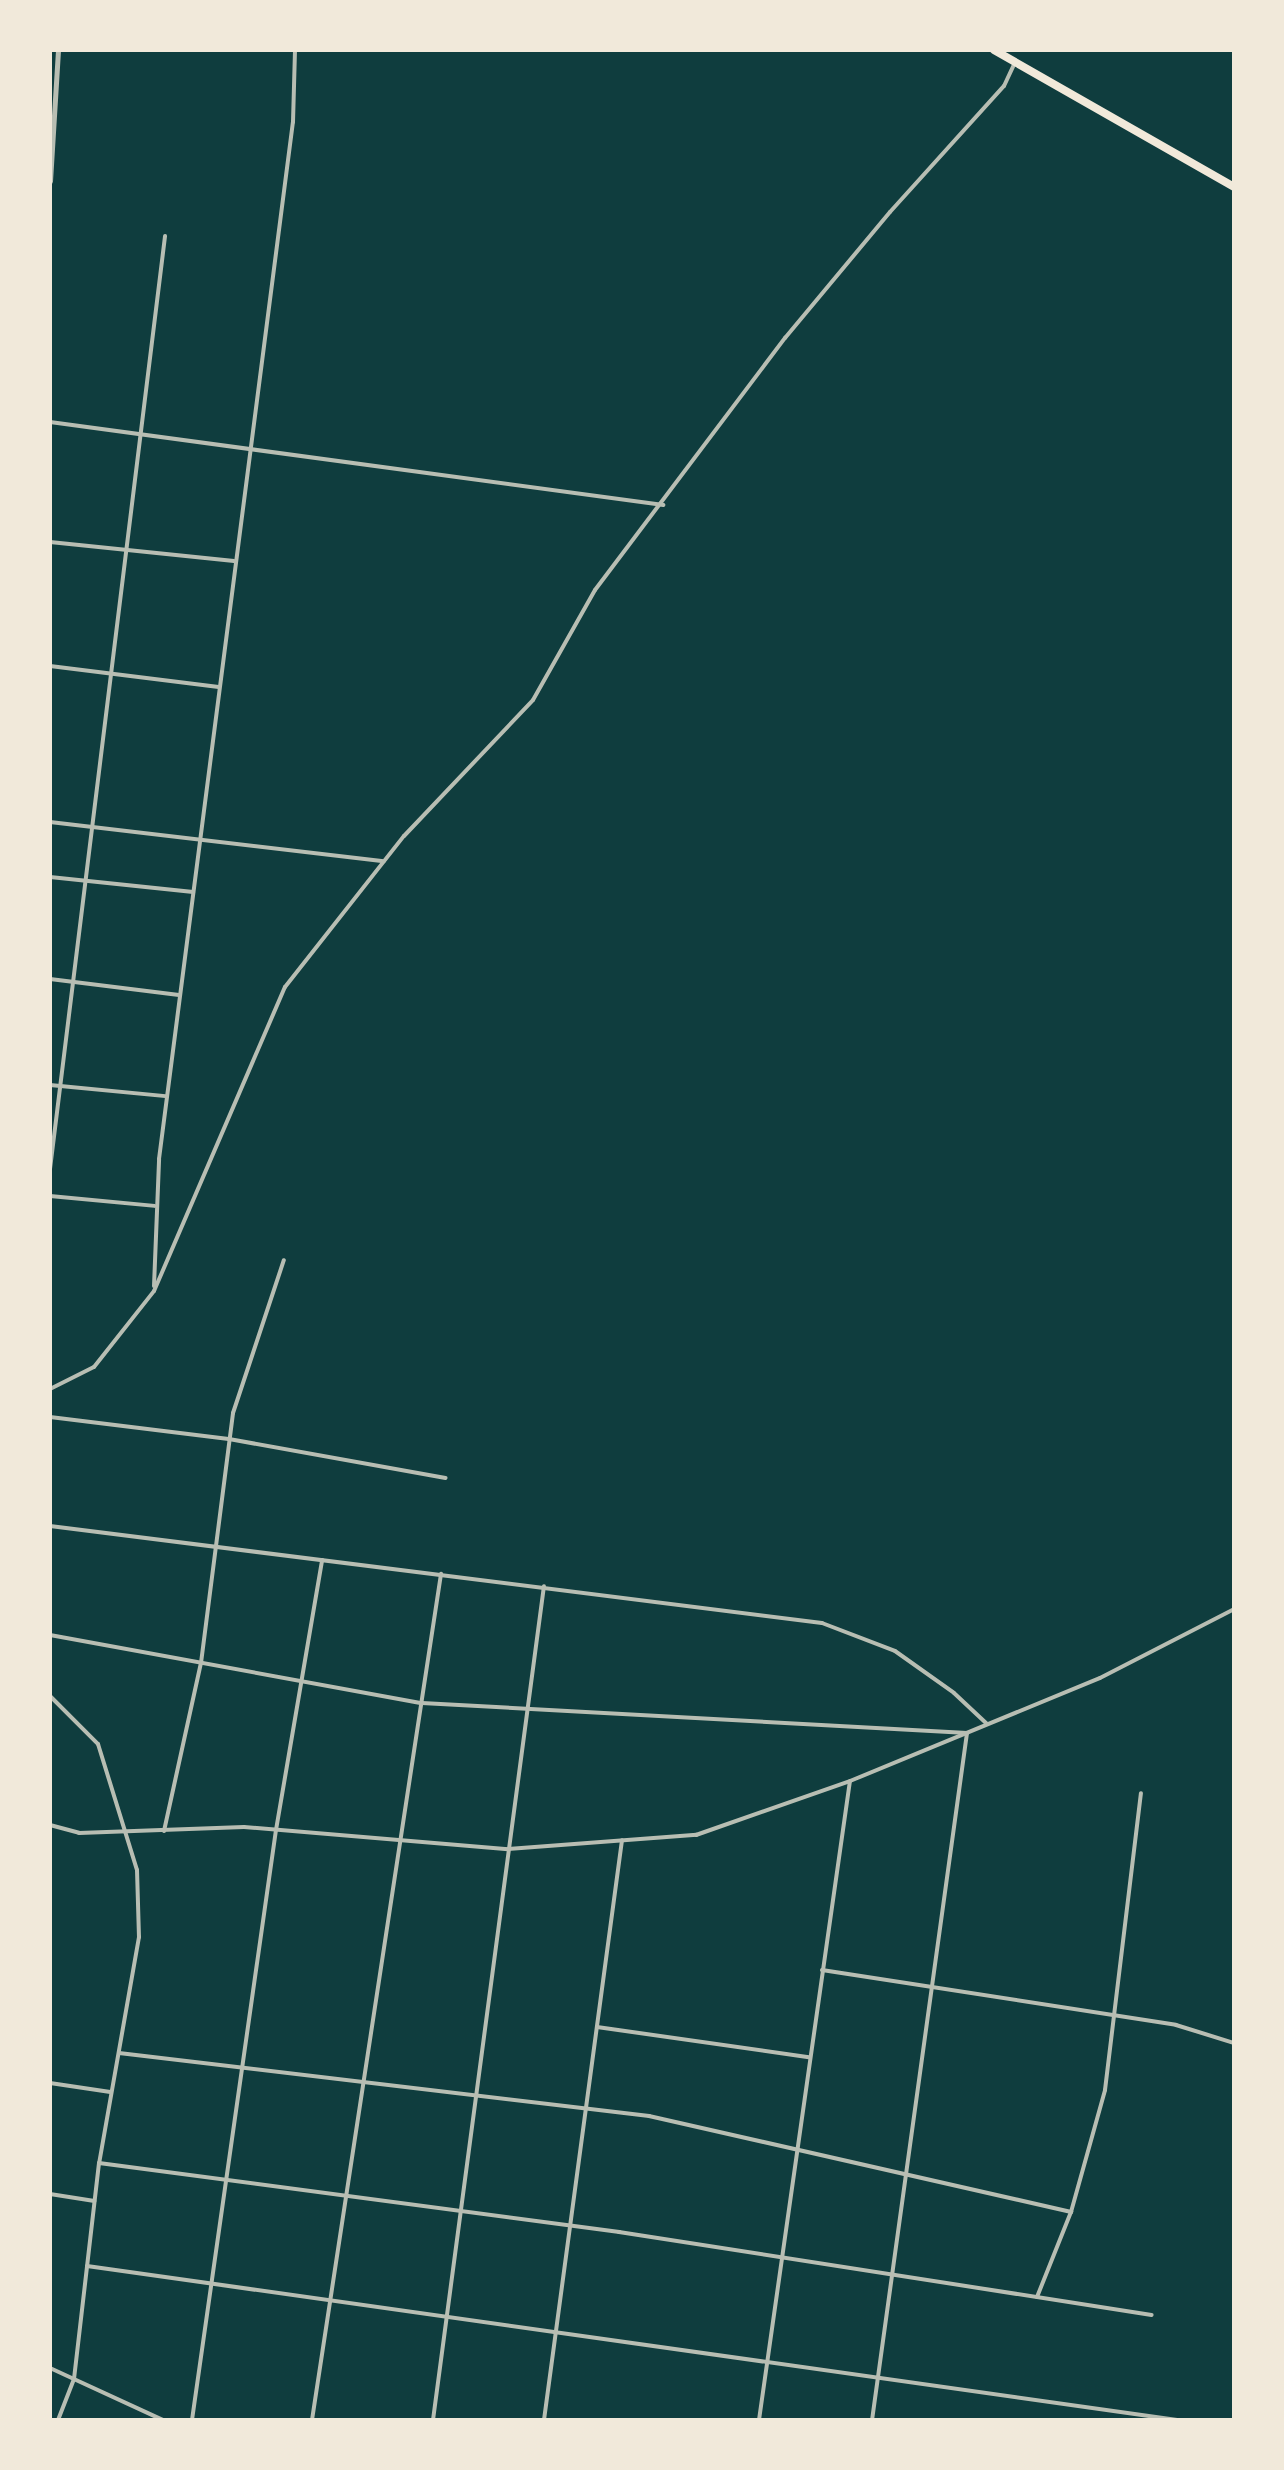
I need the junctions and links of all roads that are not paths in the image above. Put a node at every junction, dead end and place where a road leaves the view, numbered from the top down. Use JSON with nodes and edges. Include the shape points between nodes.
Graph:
{"nodes":[{"id":1,"x":58,"y":50,"type":"edge"},
{"id":2,"x":295,"y":50,"type":"edge"},
{"id":3,"x":994,"y":50,"type":"edge"},
{"id":4,"x":1015,"y":62,"type":"junction"},
{"id":5,"x":52,"y":97,"type":"edge"},
{"id":6,"x":50,"y":181,"type":"edge"},
{"id":7,"x":1234,"y":187,"type":"edge"},
{"id":8,"x":165,"y":236,"type":"dead end"},
{"id":9,"x":50,"y":422,"type":"edge"},
{"id":10,"x":141,"y":434,"type":"junction"},
{"id":11,"x":250,"y":450,"type":"junction"},
{"id":12,"x":663,"y":505,"type":"junction"},
{"id":13,"x":50,"y":542,"type":"edge"},
{"id":14,"x":127,"y":550,"type":"junction"},
{"id":15,"x":236,"y":562,"type":"junction"},
{"id":16,"x":50,"y":666,"type":"edge"},
{"id":17,"x":112,"y":674,"type":"junction"},
{"id":18,"x":220,"y":687,"type":"junction"},
{"id":19,"x":50,"y":822,"type":"edge"},
{"id":20,"x":93,"y":828,"type":"junction"},
{"id":21,"x":199,"y":842,"type":"junction"},
{"id":22,"x":384,"y":861,"type":"junction"},
{"id":23,"x":50,"y":877,"type":"edge"},
{"id":24,"x":87,"y":881,"type":"junction"},
{"id":25,"x":193,"y":892,"type":"junction"},
{"id":26,"x":50,"y":979,"type":"edge"},
{"id":27,"x":74,"y":982,"type":"junction"},
{"id":28,"x":180,"y":996,"type":"junction"},
{"id":29,"x":50,"y":1084,"type":"edge"},
{"id":30,"x":62,"y":1086,"type":"junction"},
{"id":31,"x":167,"y":1096,"type":"junction"},
{"id":32,"x":50,"y":1169,"type":"edge"},
{"id":33,"x":50,"y":1196,"type":"edge"},
{"id":34,"x":157,"y":1206,"type":"junction"},
{"id":35,"x":284,"y":1260,"type":"dead end"},
{"id":36,"x":154,"y":1291,"type":"junction"},
{"id":37,"x":50,"y":1388,"type":"edge"},
{"id":38,"x":50,"y":1417,"type":"edge"},
{"id":39,"x":229,"y":1439,"type":"junction"},
{"id":40,"x":446,"y":1478,"type":"dead end"},
{"id":41,"x":50,"y":1526,"type":"edge"},
{"id":42,"x":214,"y":1545,"type":"junction"},
{"id":43,"x":322,"y":1559,"type":"junction"},
{"id":44,"x":442,"y":1574,"type":"junction"},
{"id":45,"x":544,"y":1586,"type":"junction"},
{"id":46,"x":1234,"y":1609,"type":"edge"},
{"id":47,"x":50,"y":1636,"type":"edge"},
{"id":48,"x":200,"y":1663,"type":"junction"},
{"id":49,"x":302,"y":1681,"type":"junction"},
{"id":50,"x":50,"y":1696,"type":"edge"},
{"id":51,"x":422,"y":1703,"type":"junction"},
{"id":52,"x":527,"y":1710,"type":"junction"},
{"id":53,"x":987,"y":1724,"type":"junction"},
{"id":54,"x":967,"y":1733,"type":"junction"},
{"id":55,"x":850,"y":1781,"type":"junction"},
{"id":56,"x":1140,"y":1793,"type":"dead end"},
{"id":57,"x":50,"y":1825,"type":"edge"},
{"id":58,"x":276,"y":1830,"type":"junction"},
{"id":59,"x":164,"y":1831,"type":"junction"},
{"id":60,"x":125,"y":1832,"type":"junction"},
{"id":61,"x":401,"y":1840,"type":"junction"},
{"id":62,"x":622,"y":1840,"type":"junction"},
{"id":63,"x":508,"y":1849,"type":"junction"},
{"id":64,"x":822,"y":1970,"type":"junction"},
{"id":65,"x":932,"y":1988,"type":"junction"},
{"id":66,"x":1112,"y":2017,"type":"junction"},
{"id":67,"x":596,"y":2027,"type":"junction"},
{"id":68,"x":1234,"y":2044,"type":"edge"},
{"id":69,"x":119,"y":2053,"type":"junction"},
{"id":70,"x":809,"y":2057,"type":"junction"},
{"id":71,"x":242,"y":2069,"type":"junction"},
{"id":72,"x":50,"y":2083,"type":"edge"},
{"id":73,"x":364,"y":2085,"type":"junction"},
{"id":74,"x":112,"y":2092,"type":"junction"},
{"id":75,"x":473,"y":2098,"type":"junction"},
{"id":76,"x":586,"y":2109,"type":"junction"},
{"id":77,"x":796,"y":2147,"type":"junction"},
{"id":78,"x":99,"y":2163,"type":"junction"},
{"id":79,"x":907,"y":2172,"type":"junction"},
{"id":80,"x":226,"y":2180,"type":"junction"},
{"id":81,"x":50,"y":2194,"type":"edge"},
{"id":82,"x":347,"y":2196,"type":"junction"},
{"id":83,"x":94,"y":2201,"type":"junction"},
{"id":84,"x":458,"y":2210,"type":"junction"},
{"id":85,"x":1070,"y":2212,"type":"junction"},
{"id":86,"x":570,"y":2225,"type":"junction"},
{"id":87,"x":780,"y":2256,"type":"junction"},
{"id":88,"x":87,"y":2266,"type":"junction"},
{"id":89,"x":893,"y":2274,"type":"junction"},
{"id":90,"x":212,"y":2283,"type":"junction"},
{"id":91,"x":1037,"y":2297,"type":"junction"},
{"id":92,"x":330,"y":2300,"type":"junction"},
{"id":93,"x":1152,"y":2314,"type":"dead end"},
{"id":94,"x":445,"y":2316,"type":"junction"},
{"id":95,"x":556,"y":2332,"type":"junction"},
{"id":96,"x":766,"y":2362,"type":"junction"},
{"id":97,"x":50,"y":2368,"type":"edge"},
{"id":98,"x":878,"y":2378,"type":"junction"},
{"id":99,"x":74,"y":2379,"type":"junction"},
{"id":100,"x":58,"y":2420,"type":"edge"},
{"id":101,"x":163,"y":2420,"type":"edge"},
{"id":102,"x":192,"y":2420,"type":"edge"},
{"id":103,"x":312,"y":2420,"type":"edge"},
{"id":104,"x":432,"y":2420,"type":"edge"},
{"id":105,"x":544,"y":2420,"type":"edge"},
{"id":106,"x":759,"y":2420,"type":"edge"},
{"id":107,"x":872,"y":2420,"type":"edge"},
{"id":108,"x":1178,"y":2420,"type":"edge"}],
"edges":[{"from":1,"to":5,"type":"street"},
{"from":2,"to":11,"type":"street","via":[[294,122]]},
{"from":3,"to":4,"type":"highway"},
{"from":4,"to":7,"type":"highway"},
{"from":4,"to":12,"type":"street","via":[[1004,86],[785,338]]},
{"from":5,"to":6,"type":"street"},
{"from":8,"to":10,"type":"street"},
{"from":9,"to":10,"type":"street"},
{"from":10,"to":11,"type":"street"},
{"from":10,"to":14,"type":"street"},
{"from":11,"to":12,"type":"street"},
{"from":11,"to":15,"type":"street"},
{"from":12,"to":22,"type":"street","via":[[595,590],[533,700]]},
{"from":13,"to":14,"type":"street"},
{"from":14,"to":15,"type":"street"},
{"from":14,"to":17,"type":"street"},
{"from":15,"to":18,"type":"street"},
{"from":16,"to":17,"type":"street"},
{"from":17,"to":18,"type":"street"},
{"from":17,"to":20,"type":"street"},
{"from":18,"to":21,"type":"street"},
{"from":19,"to":20,"type":"street"},
{"from":20,"to":21,"type":"street"},
{"from":20,"to":24,"type":"street"},
{"from":21,"to":22,"type":"street"},
{"from":21,"to":25,"type":"street"},
{"from":22,"to":36,"type":"street","via":[[284,987]]},
{"from":23,"to":24,"type":"street"},
{"from":24,"to":25,"type":"street"},
{"from":24,"to":27,"type":"street"},
{"from":25,"to":28,"type":"street"},
{"from":26,"to":27,"type":"street"},
{"from":27,"to":28,"type":"street"},
{"from":27,"to":30,"type":"street"},
{"from":28,"to":31,"type":"street"},
{"from":29,"to":30,"type":"street"},
{"from":30,"to":31,"type":"street"},
{"from":30,"to":32,"type":"street"},
{"from":31,"to":34,"type":"street"},
{"from":33,"to":34,"type":"street"},
{"from":34,"to":36,"type":"street"},
{"from":35,"to":39,"type":"street"},
{"from":36,"to":37,"type":"street","via":[[94,1368]]},
{"from":38,"to":39,"type":"street"},
{"from":39,"to":40,"type":"street"},
{"from":39,"to":42,"type":"street"},
{"from":41,"to":42,"type":"street"},
{"from":42,"to":43,"type":"street"},
{"from":42,"to":48,"type":"street"},
{"from":43,"to":44,"type":"street"},
{"from":43,"to":49,"type":"street"},
{"from":44,"to":45,"type":"street"},
{"from":44,"to":51,"type":"street"},
{"from":45,"to":52,"type":"street"},
{"from":45,"to":53,"type":"street","via":[[822,1623],[895,1651]]},
{"from":46,"to":53,"type":"street","via":[[1100,1678]]},
{"from":47,"to":48,"type":"street"},
{"from":48,"to":49,"type":"street"},
{"from":48,"to":59,"type":"street"},
{"from":49,"to":51,"type":"street"},
{"from":49,"to":58,"type":"street"},
{"from":50,"to":60,"type":"street","via":[[98,1744]]},
{"from":51,"to":52,"type":"street"},
{"from":51,"to":61,"type":"street"},
{"from":52,"to":54,"type":"street"},
{"from":52,"to":63,"type":"street"},
{"from":53,"to":54,"type":"street"},
{"from":54,"to":55,"type":"street"},
{"from":54,"to":65,"type":"street"},
{"from":55,"to":62,"type":"street","via":[[696,1834]]},
{"from":55,"to":64,"type":"street"},
{"from":56,"to":66,"type":"street"},
{"from":57,"to":60,"type":"street","via":[[79,1833]]},
{"from":58,"to":59,"type":"street"},
{"from":58,"to":61,"type":"street"},
{"from":58,"to":71,"type":"street"},
{"from":59,"to":60,"type":"street"},
{"from":60,"to":69,"type":"street","via":[[137,1870],[139,1936]]},
{"from":61,"to":63,"type":"street"},
{"from":61,"to":73,"type":"street"},
{"from":62,"to":63,"type":"street"},
{"from":62,"to":67,"type":"street"},
{"from":63,"to":75,"type":"street"},
{"from":64,"to":65,"type":"street"},
{"from":64,"to":70,"type":"street"},
{"from":65,"to":66,"type":"street"},
{"from":65,"to":79,"type":"street"},
{"from":66,"to":68,"type":"street","via":[[1176,2025]]},
{"from":66,"to":85,"type":"street","via":[[1105,2090]]},
{"from":67,"to":70,"type":"street"},
{"from":67,"to":76,"type":"street"},
{"from":69,"to":71,"type":"street"},
{"from":69,"to":74,"type":"street"},
{"from":70,"to":77,"type":"street"},
{"from":71,"to":73,"type":"street"},
{"from":71,"to":80,"type":"street"},
{"from":72,"to":74,"type":"street"},
{"from":73,"to":75,"type":"street"},
{"from":73,"to":82,"type":"street"},
{"from":74,"to":78,"type":"street"},
{"from":75,"to":76,"type":"street"},
{"from":75,"to":84,"type":"street"},
{"from":76,"to":77,"type":"street"},
{"from":76,"to":86,"type":"street"},
{"from":77,"to":79,"type":"street"},
{"from":77,"to":87,"type":"street"},
{"from":78,"to":80,"type":"street"},
{"from":78,"to":83,"type":"street"},
{"from":79,"to":85,"type":"street"},
{"from":79,"to":89,"type":"street"},
{"from":80,"to":82,"type":"street"},
{"from":80,"to":90,"type":"street"},
{"from":81,"to":83,"type":"street"},
{"from":82,"to":84,"type":"street"},
{"from":82,"to":92,"type":"street"},
{"from":83,"to":88,"type":"street"},
{"from":84,"to":86,"type":"street"},
{"from":84,"to":94,"type":"street"},
{"from":85,"to":91,"type":"street"},
{"from":86,"to":87,"type":"street"},
{"from":86,"to":95,"type":"street"},
{"from":87,"to":89,"type":"street"},
{"from":87,"to":96,"type":"street"},
{"from":88,"to":90,"type":"street"},
{"from":88,"to":99,"type":"street"},
{"from":89,"to":91,"type":"street"},
{"from":89,"to":98,"type":"street"},
{"from":90,"to":92,"type":"street"},
{"from":90,"to":102,"type":"street"},
{"from":91,"to":93,"type":"street"},
{"from":92,"to":94,"type":"street"},
{"from":92,"to":103,"type":"street"},
{"from":94,"to":95,"type":"street"},
{"from":94,"to":104,"type":"street"},
{"from":95,"to":96,"type":"street"},
{"from":95,"to":105,"type":"street"},
{"from":96,"to":98,"type":"street"},
{"from":96,"to":106,"type":"street"},
{"from":97,"to":99,"type":"street"},
{"from":98,"to":107,"type":"street"},
{"from":98,"to":108,"type":"street"},
{"from":99,"to":100,"type":"street"},
{"from":99,"to":101,"type":"street"}]}
